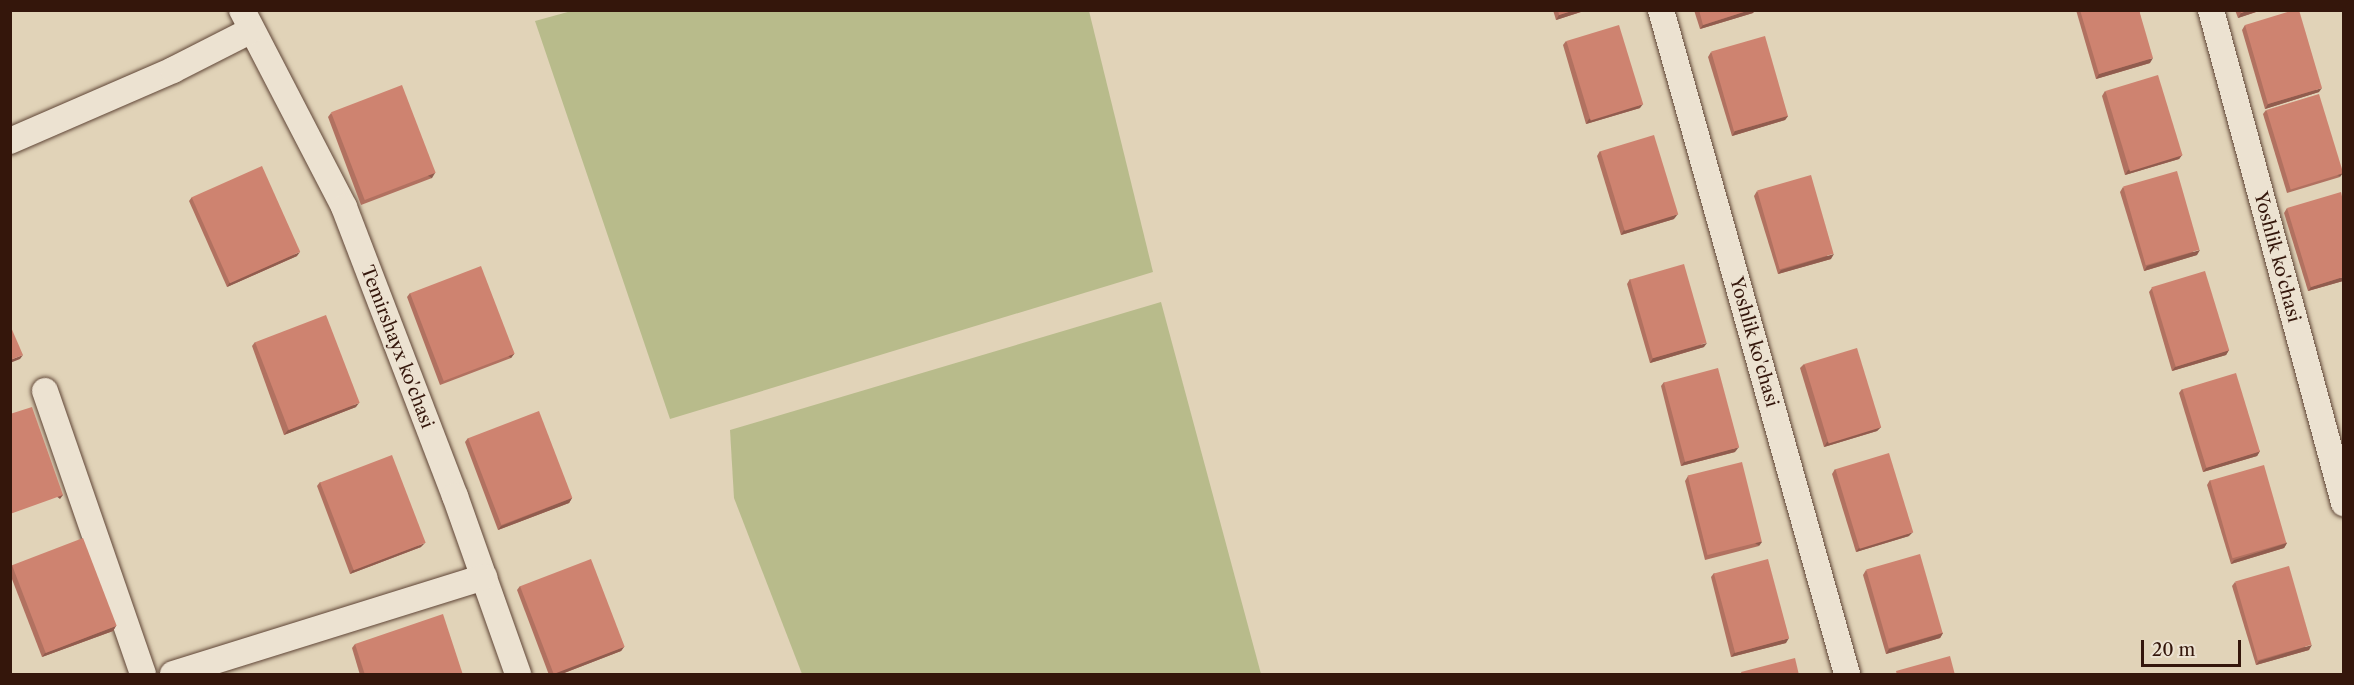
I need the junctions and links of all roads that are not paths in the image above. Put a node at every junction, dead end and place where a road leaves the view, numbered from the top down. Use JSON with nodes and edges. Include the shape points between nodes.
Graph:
{"nodes":[{"id":1,"x":1661,"y":10,"type":"edge"},
{"id":2,"x":2211,"y":10,"type":"edge"},
{"id":3,"x":246,"y":20,"type":"edge"},
{"id":4,"x":10,"y":141,"type":"edge"},
{"id":5,"x":45,"y":391,"type":"dead end"},
{"id":6,"x":2343,"y":503,"type":"edge"},
{"id":7,"x":484,"y":578,"type":"junction"},
{"id":8,"x":143,"y":675,"type":"edge"},
{"id":9,"x":172,"y":675,"type":"edge"},
{"id":10,"x":518,"y":675,"type":"edge"},
{"id":11,"x":1847,"y":675,"type":"edge"}],
"edges":[{"from":1,"to":11,"type":"street","name":"Yoshlik ko'chasi"},
{"from":2,"to":6,"type":"street","name":"Yoshlik ko'chasi"},
{"from":3,"to":4,"type":"street","name":"Temirshayx ko'chasi","via":[[173,69]]},
{"from":3,"to":7,"type":"street","name":"Temirshayx ko'chasi","via":[[344,207]]},
{"from":5,"to":8,"type":"street"},
{"from":7,"to":9,"type":"street"},
{"from":7,"to":10,"type":"street","name":"Temirshayx ko'chasi"}]}
